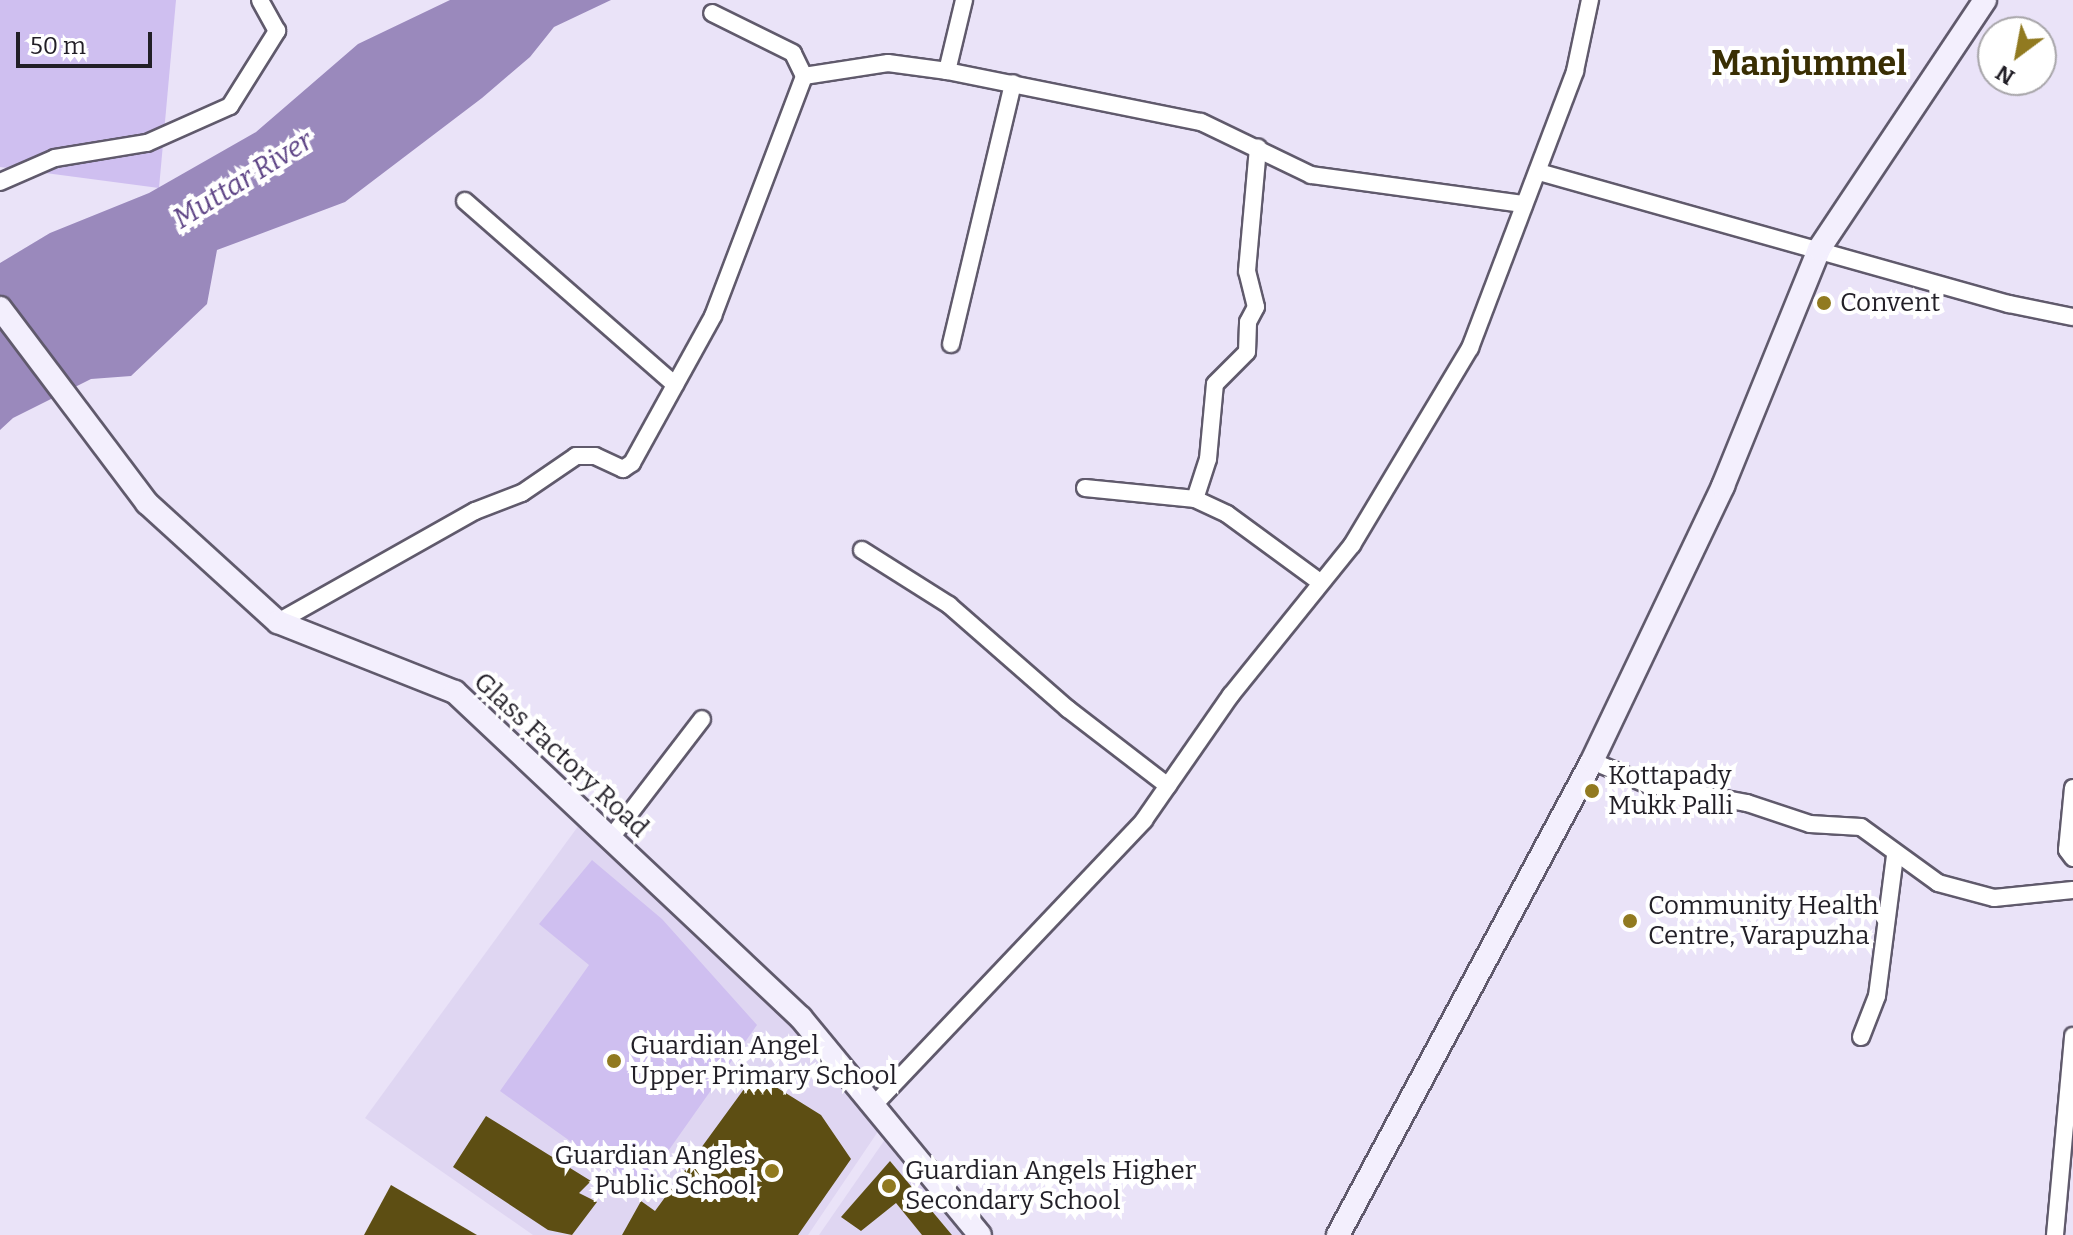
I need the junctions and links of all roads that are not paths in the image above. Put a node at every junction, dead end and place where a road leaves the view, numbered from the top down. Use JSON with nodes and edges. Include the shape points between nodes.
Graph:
{"nodes":[{"id":1,"x":260,"y":0,"type":"edge"},
{"id":2,"x":964,"y":0,"type":"edge"},
{"id":3,"x":1590,"y":0,"type":"edge"},
{"id":4,"x":1985,"y":0,"type":"edge"},
{"id":5,"x":712,"y":13,"type":"dead end"},
{"id":6,"x":947,"y":71,"type":"junction"},
{"id":7,"x":804,"y":76,"type":"junction"},
{"id":8,"x":1013,"y":83,"type":"junction"},
{"id":9,"x":1258,"y":147,"type":"junction"},
{"id":10,"x":1539,"y":172,"type":"junction"},
{"id":11,"x":0,"y":182,"type":"edge"},
{"id":12,"x":465,"y":201,"type":"dead end"},
{"id":13,"x":1524,"y":204,"type":"junction"},
{"id":14,"x":1819,"y":249,"type":"junction"},
{"id":15,"x":0,"y":308,"type":"edge"},
{"id":16,"x":2073,"y":317,"type":"edge"},
{"id":17,"x":951,"y":344,"type":"dead end"},
{"id":18,"x":675,"y":385,"type":"junction"},
{"id":19,"x":1085,"y":488,"type":"dead end"},
{"id":20,"x":1195,"y":499,"type":"junction"},
{"id":21,"x":862,"y":550,"type":"dead end"},
{"id":22,"x":1320,"y":582,"type":"junction"},
{"id":23,"x":278,"y":622,"type":"junction"},
{"id":24,"x":702,"y":719,"type":"dead end"},
{"id":25,"x":1592,"y":761,"type":"junction"},
{"id":26,"x":1168,"y":786,"type":"junction"},
{"id":27,"x":2073,"y":788,"type":"edge"},
{"id":28,"x":610,"y":839,"type":"junction"},
{"id":29,"x":1895,"y":856,"type":"junction"},
{"id":30,"x":2073,"y":858,"type":"edge"},
{"id":31,"x":2073,"y":890,"type":"edge"},
{"id":32,"x":2073,"y":1036,"type":"edge"},
{"id":33,"x":1861,"y":1037,"type":"dead end"},
{"id":34,"x":873,"y":1106,"type":"junction"},
{"id":35,"x":980,"y":1235,"type":"edge"},
{"id":36,"x":1338,"y":1235,"type":"edge"},
{"id":37,"x":2055,"y":1235,"type":"edge"}],
"edges":[{"from":1,"to":11,"type":"street","via":[[277,31],[230,106],[147,143],[55,158]]},
{"from":2,"to":6,"type":"street"},
{"from":3,"to":10,"type":"street","via":[[1575,71]]},
{"from":4,"to":14,"type":"main road"},
{"from":5,"to":7,"type":"street","via":[[793,53]]},
{"from":6,"to":7,"type":"street","via":[[888,63]]},
{"from":6,"to":8,"type":"street"},
{"from":7,"to":18,"type":"street","via":[[713,316]]},
{"from":8,"to":9,"type":"street","via":[[1201,122]]},
{"from":8,"to":17,"type":"street"},
{"from":9,"to":13,"type":"street","via":[[1311,175]]},
{"from":9,"to":20,"type":"street","via":[[1247,271],[1256,307],[1248,322],[1247,352],[1215,384],[1208,459]]},
{"from":10,"to":13,"type":"street"},
{"from":10,"to":14,"type":"street"},
{"from":12,"to":18,"type":"street"},
{"from":13,"to":22,"type":"street","via":[[1470,348],[1352,545]]},
{"from":14,"to":16,"type":"street"},
{"from":14,"to":25,"type":"main road","via":[[1723,486]]},
{"from":15,"to":23,"type":"main road","name":"Glass Factory Road","via":[[147,503]]},
{"from":18,"to":23,"type":"street","via":[[632,463],[623,469],[595,456],[576,456],[522,493],[475,511]]},
{"from":19,"to":20,"type":"street"},
{"from":20,"to":22,"type":"street","via":[[1227,514]]},
{"from":21,"to":26,"type":"street","via":[[949,605],[1068,709]]},
{"from":22,"to":26,"type":"street"},
{"from":23,"to":28,"type":"main road","name":"Glass Factory Road","via":[[455,692]]},
{"from":24,"to":28,"type":"street"},
{"from":25,"to":29,"type":"street","via":[[1646,784],[1747,803],[1810,824],[1861,827]]},
{"from":25,"to":36,"type":"main road"},
{"from":26,"to":34,"type":"street","via":[[1144,820]]},
{"from":27,"to":30,"type":"street","via":[[2067,850]]},
{"from":28,"to":34,"type":"main road","name":"Glass Factory Road","via":[[801,1018]]},
{"from":29,"to":31,"type":"street","via":[[1938,883],[1994,898]]},
{"from":29,"to":33,"type":"street","via":[[1877,996]]},
{"from":32,"to":37,"type":"street"},
{"from":34,"to":35,"type":"main road","name":"Glass Factory Road"}]}
